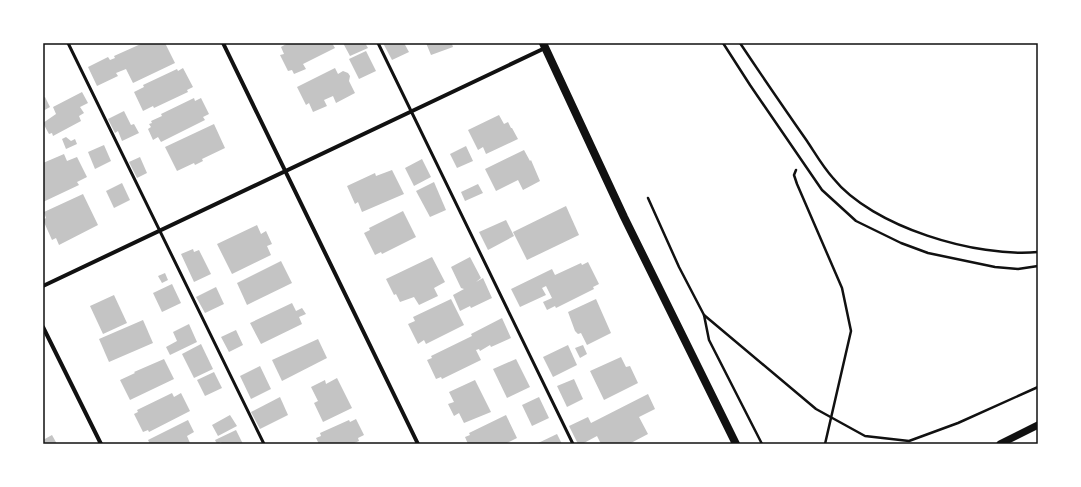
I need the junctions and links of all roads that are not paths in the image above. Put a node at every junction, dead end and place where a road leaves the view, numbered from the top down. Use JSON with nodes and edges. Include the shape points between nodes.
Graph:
{"nodes":[{"id":1,"x":68,"y":43,"type":"edge"},
{"id":2,"x":223,"y":43,"type":"edge"},
{"id":3,"x":378,"y":43,"type":"edge"},
{"id":4,"x":544,"y":46,"type":"edge"},
{"id":5,"x":411,"y":112,"type":"junction"},
{"id":6,"x":286,"y":172,"type":"junction"},
{"id":7,"x":159,"y":232,"type":"junction"},
{"id":8,"x":43,"y":286,"type":"edge"},
{"id":9,"x":43,"y":327,"type":"edge"},
{"id":10,"x":1038,"y":426,"type":"edge"},
{"id":11,"x":101,"y":444,"type":"edge"},
{"id":12,"x":264,"y":444,"type":"edge"},
{"id":13,"x":418,"y":444,"type":"edge"},
{"id":14,"x":573,"y":444,"type":"edge"},
{"id":15,"x":736,"y":444,"type":"edge"},
{"id":16,"x":1000,"y":444,"type":"edge"}],
"edges":[{"from":1,"to":7,"type":"lane"},
{"from":2,"to":6,"type":"street"},
{"from":3,"to":5,"type":"lane"},
{"from":4,"to":5,"type":"street"},
{"from":4,"to":15,"type":"main road","via":[[624,217]]},
{"from":5,"to":6,"type":"street"},
{"from":5,"to":14,"type":"lane"},
{"from":6,"to":7,"type":"street"},
{"from":6,"to":13,"type":"street"},
{"from":7,"to":8,"type":"street"},
{"from":7,"to":12,"type":"lane"},
{"from":9,"to":11,"type":"street"},
{"from":10,"to":16,"type":"street"}]}
